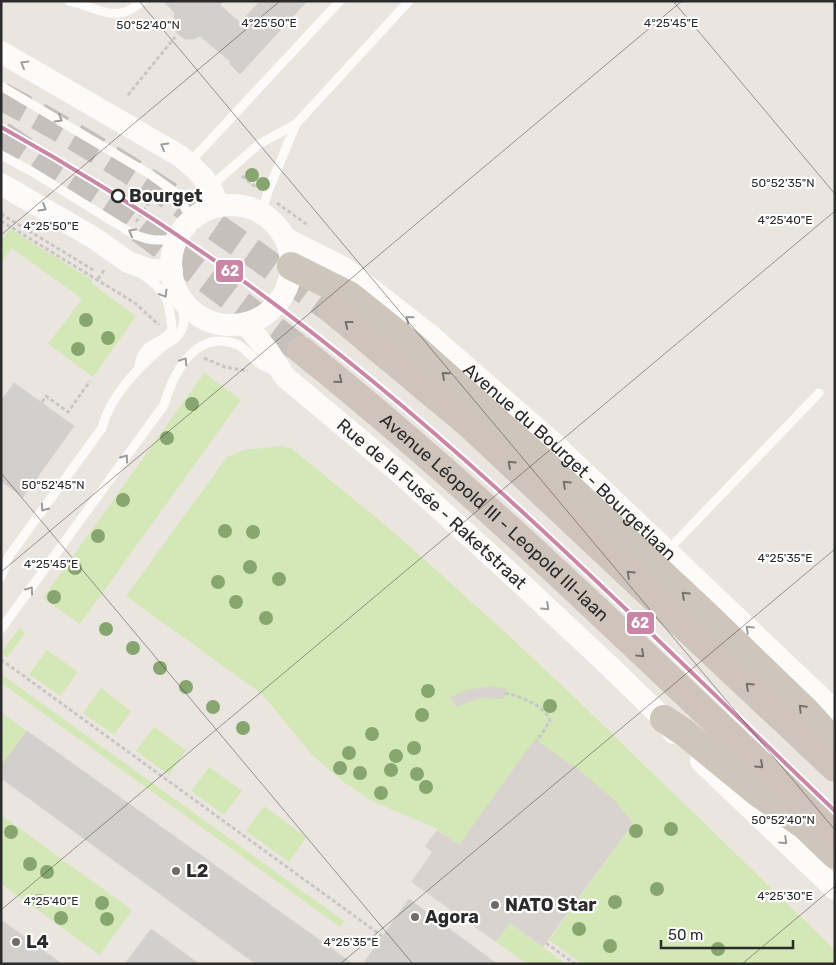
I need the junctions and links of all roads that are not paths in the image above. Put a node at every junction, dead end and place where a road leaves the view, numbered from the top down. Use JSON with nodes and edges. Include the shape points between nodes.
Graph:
{"nodes":[{"id":1,"x":69,"y":1,"type":"edge"},
{"id":2,"x":142,"y":1,"type":"edge"},
{"id":3,"x":340,"y":1,"type":"edge"},
{"id":4,"x":409,"y":1,"type":"edge"},
{"id":5,"x":82,"y":3,"type":"edge"},
{"id":6,"x":1,"y":52,"type":"edge"},
{"id":7,"x":1,"y":86,"type":"edge"},
{"id":8,"x":296,"y":124,"type":"junction"},
{"id":9,"x":1,"y":156,"type":"edge"},
{"id":10,"x":189,"y":163,"type":"junction"},
{"id":11,"x":1,"y":184,"type":"edge"},
{"id":12,"x":213,"y":197,"type":"junction"},
{"id":13,"x":261,"y":213,"type":"junction"},
{"id":14,"x":185,"y":228,"type":"junction"},
{"id":15,"x":285,"y":238,"type":"junction"},
{"id":16,"x":122,"y":258,"type":"junction"},
{"id":17,"x":291,"y":266,"type":"junction"},
{"id":18,"x":172,"y":271,"type":"junction"},
{"id":19,"x":180,"y":296,"type":"junction"},
{"id":20,"x":332,"y":310,"type":"tunnel mouth"},
{"id":21,"x":246,"y":324,"type":"junction"},
{"id":22,"x":302,"y":350,"type":"tunnel mouth"},
{"id":23,"x":139,"y":367,"type":"junction"},
{"id":24,"x":285,"y":377,"type":"junction"},
{"id":25,"x":819,"y":393,"type":"dead end"},
{"id":26,"x":668,"y":550,"type":"junction"},
{"id":27,"x":1,"y":577,"type":"edge"},
{"id":28,"x":1,"y":629,"type":"edge"},
{"id":29,"x":835,"y":711,"type":"edge"},
{"id":30,"x":664,"y":720,"type":"junction"},
{"id":31,"x":835,"y":743,"type":"edge"},
{"id":32,"x":835,"y":768,"type":"edge"},
{"id":33,"x":835,"y":836,"type":"edge"},
{"id":34,"x":835,"y":855,"type":"edge"},
{"id":35,"x":835,"y":889,"type":"edge"}],
"edges":[{"from":1,"to":5,"type":"lane"},
{"from":2,"to":5,"type":"lane","via":[[128,12],[114,15]]},
{"from":3,"to":10,"type":"lane"},
{"from":4,"to":8,"type":"lane"},
{"from":10,"to":6,"type":"street","one_way":true},
{"from":7,"to":14,"type":"lane","one_way":true,"via":[[176,193]]},
{"from":8,"to":12,"type":"lane","via":[[259,144]]},
{"from":8,"to":13,"type":"lane"},
{"from":14,"to":9,"type":"lane","one_way":true,"via":[[164,241],[149,240]]},
{"from":10,"to":12,"type":"street"},
{"from":11,"to":16,"type":"street","one_way":true},
{"from":12,"to":13,"type":"street","via":[[232,206]]},
{"from":12,"to":14,"type":"street"},
{"from":13,"to":15,"type":"street"},
{"from":14,"to":18,"type":"street","via":[[173,252]]},
{"from":15,"to":17,"type":"street"},
{"from":26,"to":15,"type":"street","name":"Avenue du Bourget - Bourgetlaan","one_way":true,"via":[[551,441],[371,288],[344,268]]},
{"from":16,"to":18,"type":"street","via":[[150,270]]},
{"from":16,"to":23,"type":"lane","one_way":true,"via":[[158,285],[170,311],[172,330],[146,348],[140,356]]},
{"from":17,"to":21,"type":"street","via":[[283,296],[260,318]]},
{"from":31,"to":17,"type":"main road","one_way":true,"via":[[699,608],[414,347],[349,295]]},
{"from":18,"to":19,"type":"street"},
{"from":19,"to":21,"type":"street","via":[[202,317],[215,323]]},
{"from":19,"to":23,"type":"lane","via":[[184,317],[182,330]]},
{"from":32,"to":20,"type":"highway","one_way":true,"via":[[470,426]]},
{"from":21,"to":24,"type":"street","name":"Rue de la Fusée - Raketstraat"},
{"from":22,"to":33,"type":"highway","name":"Avenue Léopold III - Leopold III-laan","one_way":true,"via":[[489,511]]},
{"from":23,"to":27,"type":"lane","one_way":true,"via":[[106,413],[102,428],[10,556]]},
{"from":28,"to":24,"type":"lane","one_way":true,"via":[[164,405],[173,376],[188,354],[214,342],[236,344],[260,364]]},
{"from":24,"to":30,"type":"street","name":"Rue de la Fusée - Raketstraat","one_way":true,"via":[[400,473],[491,555]]},
{"from":25,"to":26,"type":"lane"},
{"from":29,"to":26,"type":"street","name":"Avenue du Bourget - Bourgetlaan","one_way":true},
{"from":30,"to":34,"type":"main road","via":[[805,826]]},
{"from":30,"to":35,"type":"street","name":"Rue de la Fusée - Raketstraat","one_way":true,"via":[[678,738]]}]}
